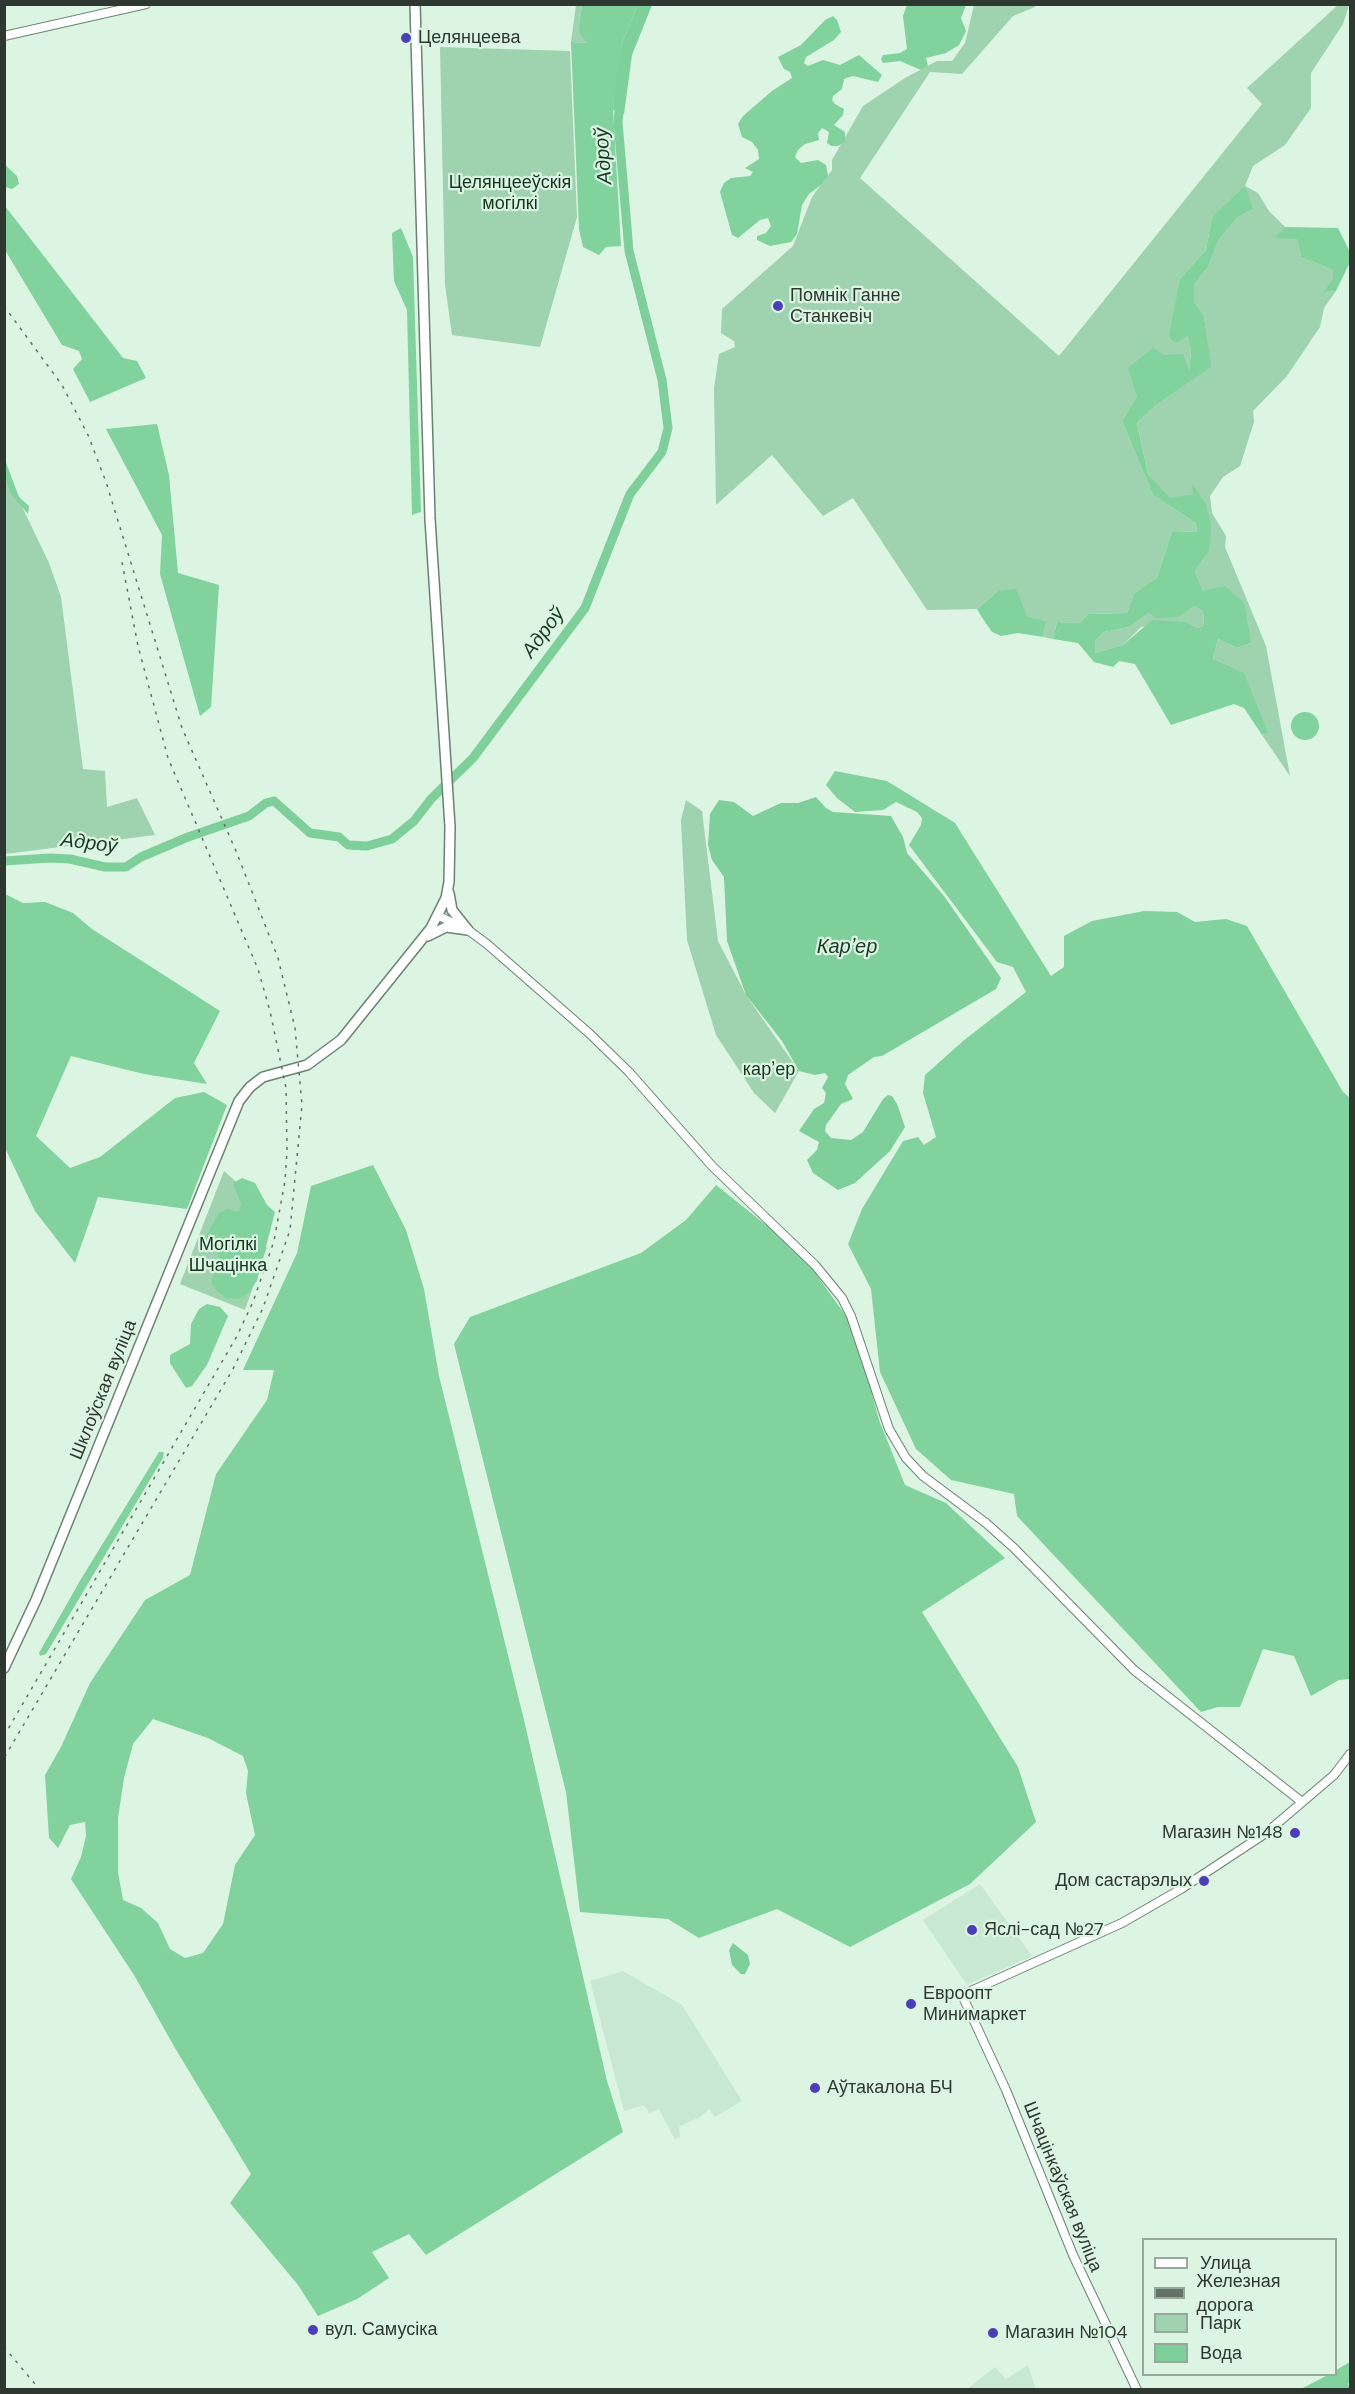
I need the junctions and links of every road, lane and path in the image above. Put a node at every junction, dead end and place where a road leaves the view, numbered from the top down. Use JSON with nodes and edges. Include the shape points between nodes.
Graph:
{"nodes":[{"id":1,"x":146,"y":4,"type":"edge"},
{"id":2,"x":415,"y":4,"type":"edge"},
{"id":3,"x":4,"y":36,"type":"edge"},
{"id":4,"x":449,"y":882,"type":"junction"},
{"id":5,"x":441,"y":912,"type":"junction"},
{"id":6,"x":466,"y":927,"type":"junction"},
{"id":7,"x":421,"y":941,"type":"junction"},
{"id":8,"x":4,"y":1668,"type":"edge"},
{"id":9,"x":1350,"y":1754,"type":"edge"},
{"id":10,"x":1302,"y":1802,"type":"junction"},
{"id":11,"x":1137,"y":2390,"type":"edge"}],
"edges":[{"from":1,"to":3,"type":"street"},
{"from":2,"to":4,"type":"main road","via":[[430,519],[450,827]]},
{"from":4,"to":5,"type":"main road"},
{"from":4,"to":6,"type":"main road","via":[[450,906]]},
{"from":5,"to":6,"type":"street"},
{"from":5,"to":7,"type":"main road","name":"Шклоўская вуліца"},
{"from":6,"to":7,"type":"main road","via":[[438,929]]},
{"from":6,"to":10,"type":"street","via":[[616,1059],[712,1167],[826,1278],[851,1316],[889,1429],[906,1458],[923,1476],[1014,1548],[1134,1670]]},
{"from":7,"to":8,"type":"main road","name":"Шклоўская вуліца","via":[[334,1046],[307,1065],[274,1072],[244,1094],[36,1600]]},
{"from":9,"to":10,"type":"street","via":[[1334,1775]]},
{"from":10,"to":11,"type":"street","name":"Шчацінкаўская вуліца","via":[[1266,1833],[1122,1923],[962,1995],[1006,2090],[1073,2255]]}]}
